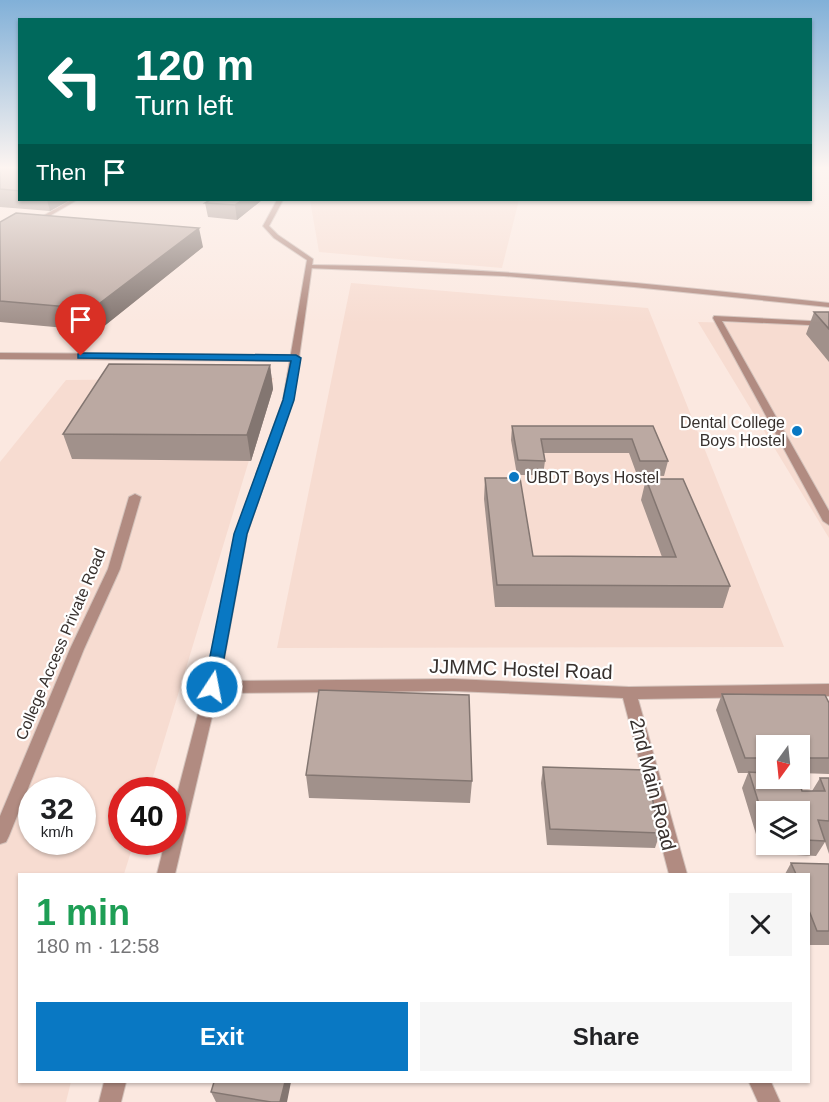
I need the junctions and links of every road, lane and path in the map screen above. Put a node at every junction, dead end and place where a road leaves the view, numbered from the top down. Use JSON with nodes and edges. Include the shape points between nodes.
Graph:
{"nodes":[{"id":1,"x":38,"y":220,"type":"edge"},
{"id":2,"x":269,"y":220,"type":"edge"},
{"id":3,"x":25,"y":228,"type":"edge"},
{"id":4,"x":309,"y":267,"type":"junction"},
{"id":5,"x":829,"y":305,"type":"edge"},
{"id":6,"x":829,"y":324,"type":"edge"},
{"id":7,"x":0,"y":356,"type":"edge"},
{"id":8,"x":296,"y":358,"type":"junction"},
{"id":9,"x":135,"y":497,"type":"dead end"},
{"id":10,"x":829,"y":521,"type":"edge"},
{"id":11,"x":212,"y":687,"type":"junction"},
{"id":12,"x":829,"y":690,"type":"edge"},
{"id":13,"x":629,"y":693,"type":"junction"},
{"id":14,"x":0,"y":836,"type":"edge"},
{"id":15,"x":166,"y":873,"type":"edge"},
{"id":16,"x":678,"y":873,"type":"edge"},
{"id":17,"x":115,"y":1083,"type":"edge"},
{"id":18,"x":760,"y":1083,"type":"edge"},
{"id":19,"x":110,"y":1102,"type":"edge"},
{"id":20,"x":769,"y":1102,"type":"edge"}],
"edges":[{"from":1,"to":3,"type":"street"},
{"from":2,"to":4,"type":"street","via":[[266,226],[277,240],[294,246],[310,259]]},
{"from":4,"to":5,"type":"street","via":[[369,266],[541,276]]},
{"from":4,"to":8,"type":"street"},
{"from":6,"to":10,"type":"street","via":[[717,318]]},
{"from":7,"to":8,"type":"street"},
{"from":8,"to":11,"type":"street","via":[[288,400],[241,534]]},
{"from":9,"to":14,"type":"street","name":"College Access Private Road","via":[[114,569]]},
{"from":11,"to":13,"type":"street","name":"JJMMC Hostel Road","via":[[453,685]]},
{"from":11,"to":15,"type":"street"},
{"from":12,"to":13,"type":"street","name":"JJMMC Hostel Road"},
{"from":13,"to":16,"type":"street","name":"2nd Main Road"},
{"from":17,"to":19,"type":"street"},
{"from":18,"to":20,"type":"street"}]}
